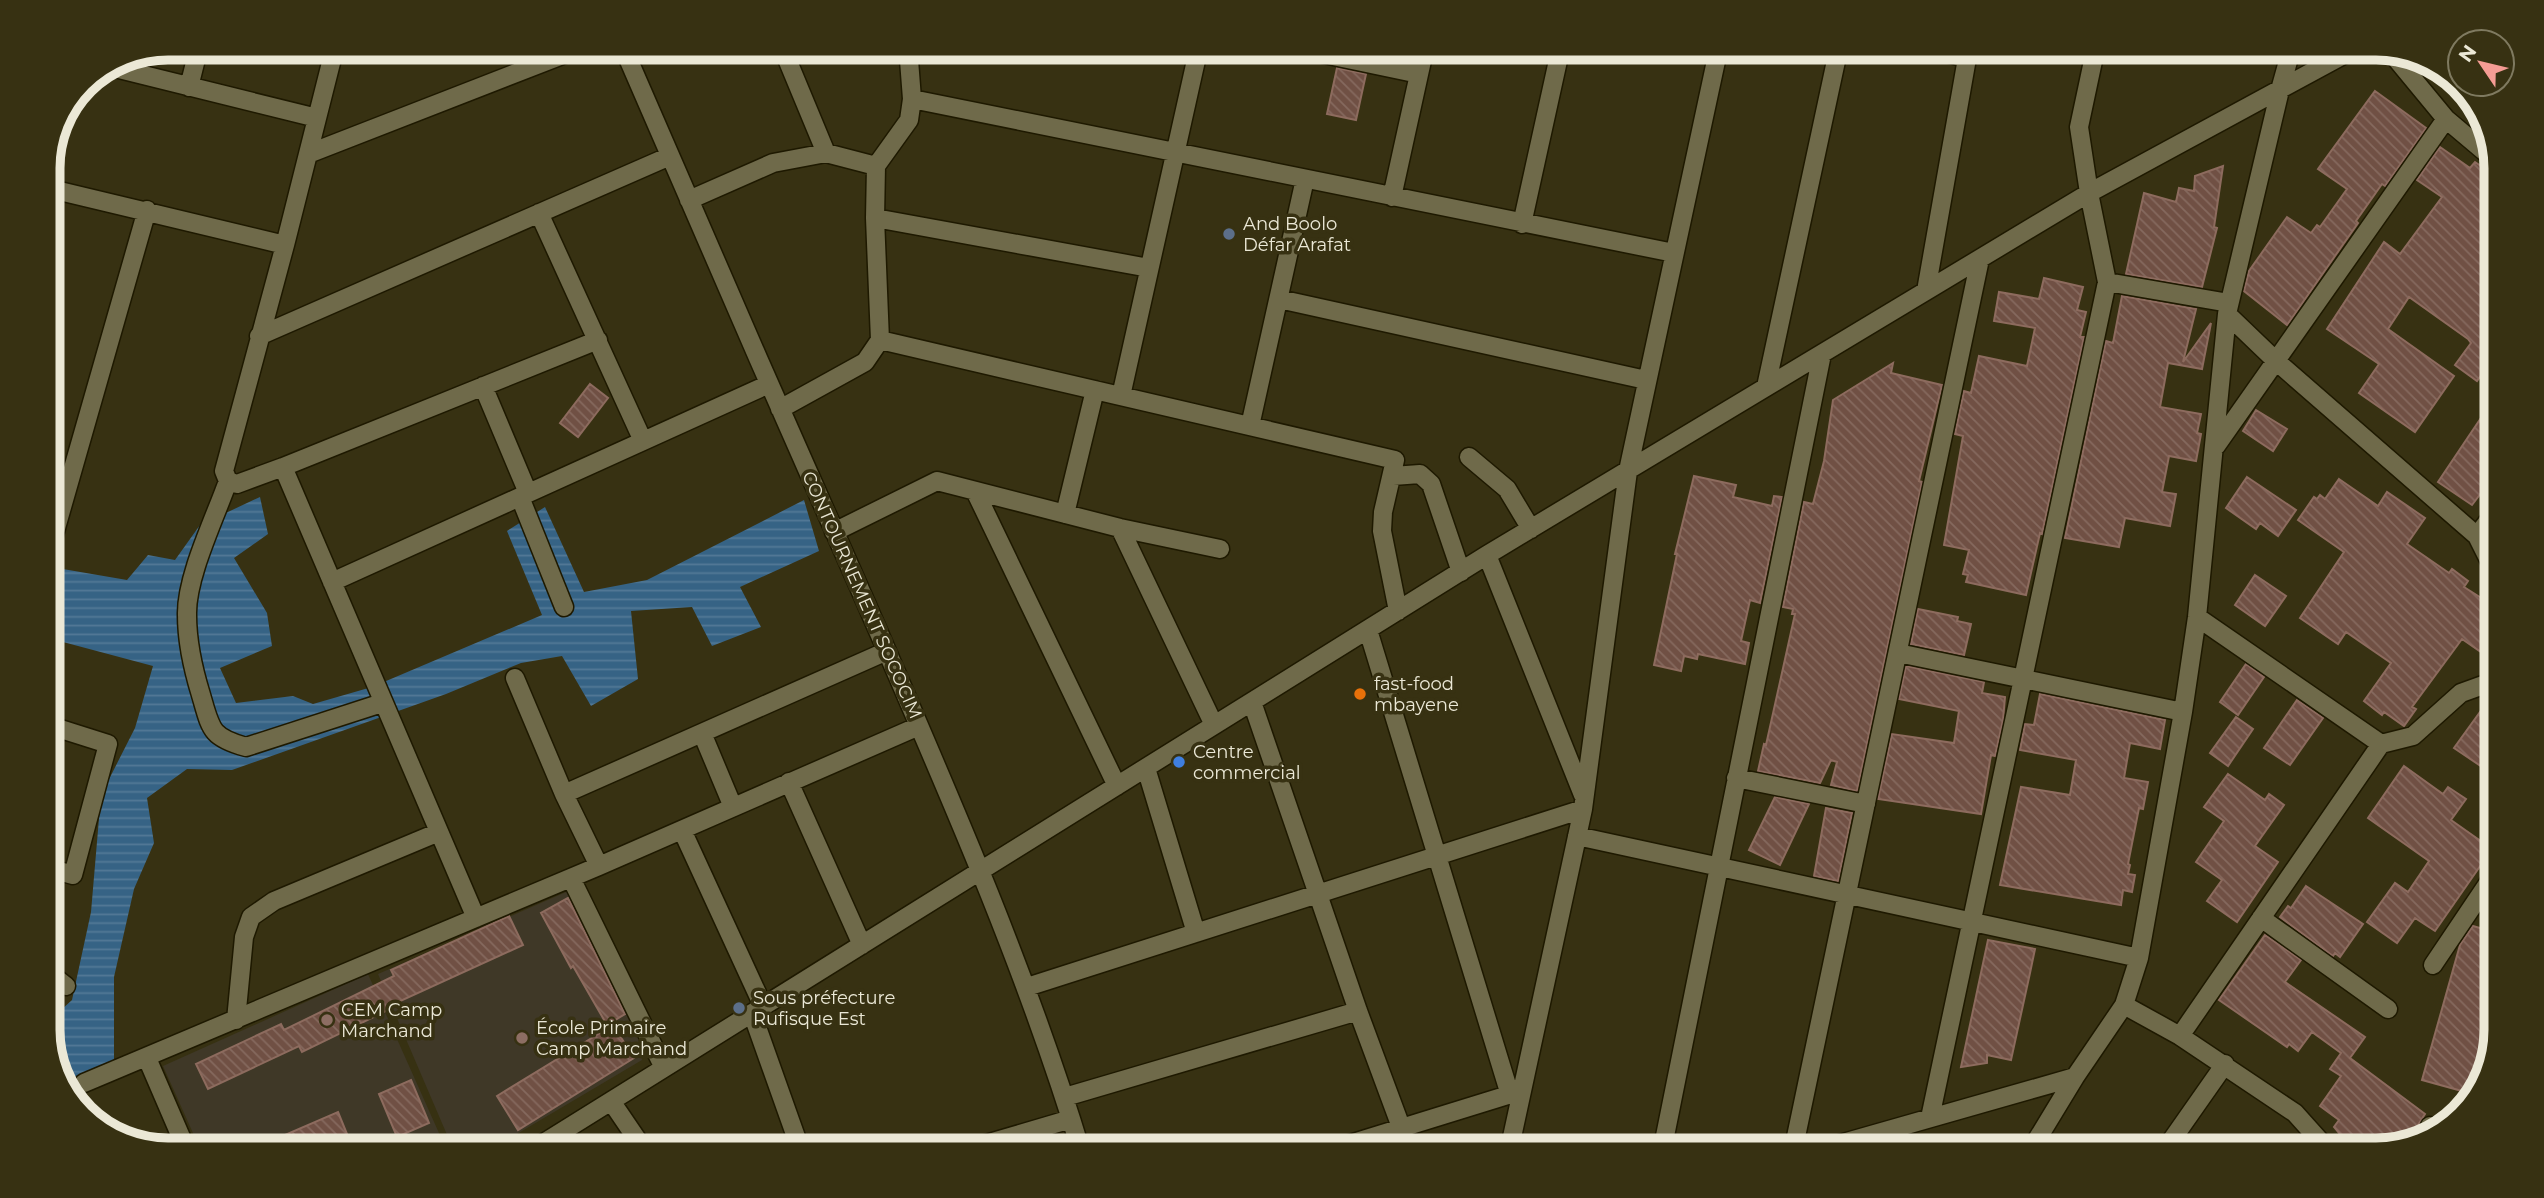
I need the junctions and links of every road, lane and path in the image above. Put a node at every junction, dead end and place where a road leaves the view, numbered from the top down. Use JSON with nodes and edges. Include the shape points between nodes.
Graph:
{"nodes":[{"id":1,"x":196,"y":59,"type":"edge"},
{"id":2,"x":332,"y":59,"type":"edge"},
{"id":3,"x":552,"y":59,"type":"edge"},
{"id":4,"x":628,"y":59,"type":"edge"},
{"id":5,"x":787,"y":59,"type":"edge"},
{"id":6,"x":909,"y":59,"type":"edge"},
{"id":7,"x":1196,"y":59,"type":"edge"},
{"id":8,"x":1360,"y":59,"type":"edge"},
{"id":9,"x":1422,"y":59,"type":"edge"},
{"id":10,"x":1557,"y":59,"type":"edge"},
{"id":11,"x":1716,"y":59,"type":"edge"},
{"id":12,"x":1836,"y":59,"type":"edge"},
{"id":13,"x":1967,"y":59,"type":"edge"},
{"id":14,"x":2093,"y":59,"type":"edge"},
{"id":15,"x":2289,"y":59,"type":"edge"},
{"id":16,"x":2336,"y":59,"type":"edge"},
{"id":17,"x":2399,"y":62,"type":"edge"},
{"id":18,"x":122,"y":70,"type":"edge"},
{"id":19,"x":1419,"y":74,"type":"junction"},
{"id":20,"x":189,"y":87,"type":"junction"},
{"id":21,"x":2280,"y":90,"type":"junction"},
{"id":22,"x":912,"y":99,"type":"junction"},
{"id":23,"x":317,"y":118,"type":"junction"},
{"id":24,"x":2446,"y":119,"type":"junction"},
{"id":25,"x":2483,"y":150,"type":"edge"},
{"id":26,"x":826,"y":153,"type":"junction"},
{"id":27,"x":1175,"y":153,"type":"junction"},
{"id":28,"x":307,"y":154,"type":"junction"},
{"id":29,"x":670,"y":156,"type":"junction"},
{"id":30,"x":876,"y":166,"type":"junction"},
{"id":31,"x":1305,"y":179,"type":"junction"},
{"id":32,"x":60,"y":191,"type":"edge"},
{"id":33,"x":2089,"y":193,"type":"junction"},
{"id":34,"x":1392,"y":197,"type":"junction"},
{"id":35,"x":689,"y":200,"type":"junction"},
{"id":36,"x":147,"y":210,"type":"junction"},
{"id":37,"x":539,"y":213,"type":"junction"},
{"id":38,"x":876,"y":218,"type":"junction"},
{"id":39,"x":1522,"y":224,"type":"junction"},
{"id":40,"x":285,"y":245,"type":"junction"},
{"id":41,"x":1674,"y":253,"type":"junction"},
{"id":42,"x":1980,"y":259,"type":"junction"},
{"id":43,"x":1150,"y":268,"type":"junction"},
{"id":44,"x":2107,"y":282,"type":"junction"},
{"id":45,"x":1926,"y":291,"type":"junction"},
{"id":46,"x":1279,"y":299,"type":"junction"},
{"id":47,"x":2228,"y":309,"type":"junction"},
{"id":48,"x":259,"y":336,"type":"junction"},
{"id":49,"x":598,"y":340,"type":"junction"},
{"id":50,"x":880,"y":340,"type":"junction"},
{"id":51,"x":1822,"y":354,"type":"junction"},
{"id":52,"x":2276,"y":361,"type":"junction"},
{"id":53,"x":1646,"y":380,"type":"junction"},
{"id":54,"x":769,"y":384,"type":"junction"},
{"id":55,"x":483,"y":386,"type":"junction"},
{"id":56,"x":1766,"y":387,"type":"junction"},
{"id":57,"x":1095,"y":390,"type":"junction"},
{"id":58,"x":1121,"y":396,"type":"junction"},
{"id":59,"x":780,"y":409,"type":"junction"},
{"id":60,"x":1250,"y":426,"type":"junction"},
{"id":61,"x":643,"y":441,"type":"junction"},
{"id":62,"x":2214,"y":449,"type":"junction"},
{"id":63,"x":1469,"y":457,"type":"dead end"},
{"id":64,"x":283,"y":467,"type":"junction"},
{"id":65,"x":1628,"y":471,"type":"junction"},
{"id":66,"x":1393,"y":476,"type":"junction"},
{"id":67,"x":228,"y":481,"type":"junction"},
{"id":68,"x":975,"y":491,"type":"junction"},
{"id":69,"x":524,"y":495,"type":"junction"},
{"id":70,"x":60,"y":511,"type":"edge"},
{"id":71,"x":1065,"y":514,"type":"junction"},
{"id":72,"x":2484,"y":527,"type":"edge"},
{"id":73,"x":1120,"y":528,"type":"junction"},
{"id":74,"x":1531,"y":529,"type":"junction"},
{"id":75,"x":834,"y":532,"type":"junction"},
{"id":76,"x":2477,"y":536,"type":"junction"},
{"id":77,"x":1220,"y":549,"type":"dead end"},
{"id":78,"x":2484,"y":550,"type":"edge"},
{"id":79,"x":1487,"y":555,"type":"junction"},
{"id":80,"x":1461,"y":572,"type":"junction"},
{"id":81,"x":332,"y":582,"type":"junction"},
{"id":82,"x":564,"y":607,"type":"dead end"},
{"id":83,"x":1398,"y":611,"type":"junction"},
{"id":84,"x":2197,"y":617,"type":"junction"},
{"id":85,"x":1368,"y":630,"type":"junction"},
{"id":86,"x":887,"y":651,"type":"junction"},
{"id":87,"x":1898,"y":653,"type":"junction"},
{"id":88,"x":515,"y":678,"type":"dead end"},
{"id":89,"x":2023,"y":679,"type":"junction"},
{"id":90,"x":2484,"y":685,"type":"edge"},
{"id":91,"x":1252,"y":702,"type":"junction"},
{"id":92,"x":383,"y":704,"type":"junction"},
{"id":93,"x":2183,"y":712,"type":"junction"},
{"id":94,"x":1214,"y":725,"type":"junction"},
{"id":95,"x":919,"y":726,"type":"junction"},
{"id":96,"x":60,"y":729,"type":"edge"},
{"id":97,"x":702,"y":733,"type":"junction"},
{"id":98,"x":2381,"y":744,"type":"junction"},
{"id":99,"x":1146,"y":768,"type":"junction"},
{"id":100,"x":1736,"y":778,"type":"junction"},
{"id":101,"x":789,"y":782,"type":"junction"},
{"id":102,"x":1116,"y":786,"type":"junction"},
{"id":103,"x":564,"y":794,"type":"junction"},
{"id":104,"x":1583,"y":804,"type":"junction"},
{"id":105,"x":1866,"y":804,"type":"junction"},
{"id":106,"x":733,"y":807,"type":"junction"},
{"id":107,"x":682,"y":830,"type":"junction"},
{"id":108,"x":439,"y":832,"type":"junction"},
{"id":109,"x":1577,"y":836,"type":"junction"},
{"id":110,"x":1437,"y":856,"type":"junction"},
{"id":111,"x":599,"y":866,"type":"junction"},
{"id":112,"x":1718,"y":866,"type":"junction"},
{"id":113,"x":60,"y":871,"type":"edge"},
{"id":114,"x":980,"y":871,"type":"junction"},
{"id":115,"x":571,"y":878,"type":"junction"},
{"id":116,"x":2484,"y":889,"type":"edge"},
{"id":117,"x":1319,"y":894,"type":"junction"},
{"id":118,"x":1847,"y":894,"type":"junction"},
{"id":119,"x":476,"y":918,"type":"junction"},
{"id":120,"x":2262,"y":918,"type":"junction"},
{"id":121,"x":1972,"y":921,"type":"junction"},
{"id":122,"x":1196,"y":933,"type":"junction"},
{"id":123,"x":862,"y":945,"type":"junction"},
{"id":124,"x":2139,"y":958,"type":"junction"},
{"id":125,"x":2433,"y":965,"type":"dead end"},
{"id":126,"x":60,"y":981,"type":"edge"},
{"id":127,"x":66,"y":986,"type":"dead end"},
{"id":128,"x":1027,"y":987,"type":"junction"},
{"id":129,"x":2124,"y":1005,"type":"junction"},
{"id":130,"x":758,"y":1009,"type":"junction"},
{"id":131,"x":2388,"y":1009,"type":"dead end"},
{"id":132,"x":1358,"y":1011,"type":"junction"},
{"id":133,"x":236,"y":1020,"type":"junction"},
{"id":134,"x":2180,"y":1036,"type":"junction"},
{"id":135,"x":147,"y":1058,"type":"junction"},
{"id":136,"x":2225,"y":1065,"type":"junction"},
{"id":137,"x":664,"y":1068,"type":"junction"},
{"id":138,"x":2075,"y":1077,"type":"junction"},
{"id":139,"x":85,"y":1083,"type":"dead end"},
{"id":140,"x":1516,"y":1093,"type":"junction"},
{"id":141,"x":1065,"y":1097,"type":"junction"},
{"id":142,"x":611,"y":1101,"type":"junction"},
{"id":143,"x":1930,"y":1118,"type":"junction"},
{"id":144,"x":1071,"y":1119,"type":"junction"},
{"id":145,"x":1401,"y":1127,"type":"junction"},
{"id":146,"x":181,"y":1138,"type":"edge"},
{"id":147,"x":552,"y":1138,"type":"edge"},
{"id":148,"x":636,"y":1138,"type":"edge"},
{"id":149,"x":797,"y":1138,"type":"edge"},
{"id":150,"x":1006,"y":1138,"type":"edge"},
{"id":151,"x":1076,"y":1138,"type":"edge"},
{"id":152,"x":1367,"y":1138,"type":"edge"},
{"id":153,"x":1511,"y":1138,"type":"edge"},
{"id":154,"x":1665,"y":1138,"type":"edge"},
{"id":155,"x":1796,"y":1138,"type":"edge"},
{"id":156,"x":1860,"y":1138,"type":"edge"},
{"id":157,"x":2038,"y":1138,"type":"edge"},
{"id":158,"x":2173,"y":1138,"type":"edge"},
{"id":159,"x":2317,"y":1138,"type":"edge"}],
"edges":[{"from":1,"to":20,"type":"street"},
{"from":2,"to":23,"type":"street"},
{"from":3,"to":28,"type":"street"},
{"from":4,"to":29,"type":"street","name":"CONTOURNEMENT SOCOCIM"},
{"from":5,"to":26,"type":"street"},
{"from":6,"to":22,"type":"street"},
{"from":7,"to":27,"type":"street"},
{"from":8,"to":19,"type":"street"},
{"from":9,"to":19,"type":"street"},
{"from":10,"to":39,"type":"street"},
{"from":11,"to":41,"type":"street"},
{"from":12,"to":56,"type":"street"},
{"from":13,"to":45,"type":"street"},
{"from":14,"to":33,"type":"street","via":[[2079,127]]},
{"from":15,"to":21,"type":"street"},
{"from":16,"to":21,"type":"street"},
{"from":17,"to":24,"type":"street"},
{"from":18,"to":20,"type":"street"},
{"from":19,"to":34,"type":"street"},
{"from":20,"to":23,"type":"street"},
{"from":21,"to":33,"type":"street"},
{"from":21,"to":47,"type":"street"},
{"from":22,"to":27,"type":"street"},
{"from":22,"to":30,"type":"street","via":[[909,120]]},
{"from":23,"to":28,"type":"street"},
{"from":24,"to":25,"type":"street"},
{"from":24,"to":52,"type":"street"},
{"from":26,"to":30,"type":"street"},
{"from":26,"to":35,"type":"street","via":[[773,163]]},
{"from":27,"to":31,"type":"street"},
{"from":27,"to":43,"type":"street"},
{"from":28,"to":40,"type":"street"},
{"from":29,"to":35,"type":"street","name":"CONTOURNEMENT SOCOCIM"},
{"from":29,"to":37,"type":"street"},
{"from":30,"to":38,"type":"street"},
{"from":31,"to":34,"type":"street"},
{"from":31,"to":46,"type":"street"},
{"from":32,"to":36,"type":"street"},
{"from":33,"to":42,"type":"street"},
{"from":33,"to":44,"type":"street"},
{"from":34,"to":39,"type":"street"},
{"from":35,"to":54,"type":"street","name":"CONTOURNEMENT SOCOCIM"},
{"from":36,"to":40,"type":"street"},
{"from":36,"to":70,"type":"street"},
{"from":37,"to":48,"type":"street"},
{"from":37,"to":49,"type":"street"},
{"from":38,"to":43,"type":"street"},
{"from":38,"to":50,"type":"street"},
{"from":39,"to":41,"type":"street"},
{"from":40,"to":48,"type":"street"},
{"from":41,"to":53,"type":"street"},
{"from":42,"to":45,"type":"street"},
{"from":42,"to":87,"type":"street"},
{"from":43,"to":58,"type":"street"},
{"from":44,"to":47,"type":"street"},
{"from":44,"to":89,"type":"street"},
{"from":45,"to":51,"type":"street"},
{"from":46,"to":53,"type":"street"},
{"from":46,"to":60,"type":"street"},
{"from":47,"to":52,"type":"street"},
{"from":47,"to":62,"type":"street"},
{"from":48,"to":67,"type":"street","via":[[224,471]]},
{"from":49,"to":55,"type":"street"},
{"from":49,"to":61,"type":"street"},
{"from":50,"to":57,"type":"street"},
{"from":50,"to":59,"type":"street","via":[[864,362]]},
{"from":51,"to":56,"type":"street"},
{"from":51,"to":100,"type":"street"},
{"from":52,"to":62,"type":"street"},
{"from":52,"to":76,"type":"street"},
{"from":53,"to":65,"type":"street"},
{"from":54,"to":59,"type":"street","name":"CONTOURNEMENT SOCOCIM"},
{"from":54,"to":61,"type":"street"},
{"from":55,"to":64,"type":"street"},
{"from":55,"to":69,"type":"street"},
{"from":56,"to":65,"type":"street"},
{"from":57,"to":58,"type":"street"},
{"from":57,"to":71,"type":"street"},
{"from":58,"to":60,"type":"street"},
{"from":59,"to":75,"type":"street","name":"CONTOURNEMENT SOCOCIM"},
{"from":60,"to":66,"type":"street","via":[[1395,460]]},
{"from":61,"to":69,"type":"street"},
{"from":62,"to":84,"type":"street"},
{"from":63,"to":74,"type":"street","via":[[1507,489]]},
{"from":64,"to":67,"type":"street","via":[[237,484]]},
{"from":64,"to":81,"type":"street"},
{"from":65,"to":74,"type":"street"},
{"from":65,"to":104,"type":"street"},
{"from":66,"to":80,"type":"street","via":[[1420,474],[1431,484]]},
{"from":66,"to":83,"type":"street","via":[[1382,531]]},
{"from":67,"to":92,"type":"street","via":[[194,576],[187,613],[191,662],[211,727],[225,741],[246,747]]},
{"from":68,"to":71,"type":"street"},
{"from":68,"to":75,"type":"street","via":[[937,481]]},
{"from":68,"to":102,"type":"street"},
{"from":69,"to":81,"type":"street"},
{"from":69,"to":82,"type":"street"},
{"from":71,"to":73,"type":"street"},
{"from":72,"to":76,"type":"street"},
{"from":73,"to":77,"type":"street"},
{"from":73,"to":94,"type":"street"},
{"from":74,"to":79,"type":"street"},
{"from":75,"to":86,"type":"street","name":"CONTOURNEMENT SOCOCIM"},
{"from":76,"to":78,"type":"street"},
{"from":79,"to":80,"type":"street"},
{"from":79,"to":104,"type":"street"},
{"from":80,"to":83,"type":"street"},
{"from":81,"to":92,"type":"street"},
{"from":83,"to":85,"type":"street"},
{"from":84,"to":93,"type":"street"},
{"from":84,"to":98,"type":"street"},
{"from":85,"to":91,"type":"street"},
{"from":85,"to":110,"type":"street"},
{"from":86,"to":95,"type":"street","name":"CONTOURNEMENT SOCOCIM"},
{"from":86,"to":97,"type":"street"},
{"from":87,"to":89,"type":"street"},
{"from":87,"to":105,"type":"street"},
{"from":88,"to":103,"type":"street"},
{"from":89,"to":93,"type":"street"},
{"from":89,"to":121,"type":"street"},
{"from":90,"to":98,"type":"street","via":[[2461,693],[2413,736]]},
{"from":91,"to":94,"type":"street"},
{"from":91,"to":117,"type":"street"},
{"from":92,"to":108,"type":"street"},
{"from":93,"to":124,"type":"street"},
{"from":94,"to":99,"type":"street"},
{"from":95,"to":101,"type":"street"},
{"from":95,"to":114,"type":"street","name":"CONTOURNEMENT SOCOCIM"},
{"from":96,"to":113,"type":"street","via":[[108,744],[73,875]]},
{"from":97,"to":103,"type":"street"},
{"from":97,"to":106,"type":"street"},
{"from":98,"to":120,"type":"street"},
{"from":99,"to":102,"type":"street"},
{"from":99,"to":122,"type":"street"},
{"from":100,"to":105,"type":"street"},
{"from":100,"to":112,"type":"street"},
{"from":101,"to":106,"type":"street"},
{"from":101,"to":123,"type":"street"},
{"from":102,"to":114,"type":"street"},
{"from":103,"to":111,"type":"street"},
{"from":104,"to":109,"type":"street"},
{"from":104,"to":110,"type":"street"},
{"from":105,"to":118,"type":"street"},
{"from":106,"to":107,"type":"street"},
{"from":107,"to":111,"type":"street"},
{"from":107,"to":130,"type":"street"},
{"from":108,"to":119,"type":"street"},
{"from":108,"to":133,"type":"street","via":[[274,901],[251,917],[244,937]]},
{"from":109,"to":112,"type":"street"},
{"from":109,"to":140,"type":"street"},
{"from":110,"to":117,"type":"street"},
{"from":110,"to":140,"type":"street"},
{"from":111,"to":115,"type":"street"},
{"from":112,"to":118,"type":"street"},
{"from":112,"to":154,"type":"street"},
{"from":114,"to":123,"type":"street"},
{"from":114,"to":128,"type":"street","name":"CONTOURNEMENT SOCOCIM"},
{"from":115,"to":119,"type":"street"},
{"from":115,"to":137,"type":"street"},
{"from":116,"to":125,"type":"street"},
{"from":117,"to":122,"type":"street"},
{"from":117,"to":132,"type":"street"},
{"from":118,"to":121,"type":"street"},
{"from":118,"to":155,"type":"street"},
{"from":119,"to":133,"type":"street"},
{"from":120,"to":131,"type":"street"},
{"from":120,"to":134,"type":"street"},
{"from":121,"to":124,"type":"street"},
{"from":121,"to":143,"type":"street"},
{"from":122,"to":128,"type":"street"},
{"from":123,"to":130,"type":"street"},
{"from":124,"to":129,"type":"street"},
{"from":126,"to":127,"type":"street"},
{"from":128,"to":141,"type":"street","name":"CONTOURNEMENT SOCOCIM"},
{"from":129,"to":134,"type":"street"},
{"from":129,"to":138,"type":"street"},
{"from":130,"to":137,"type":"street"},
{"from":130,"to":149,"type":"street"},
{"from":132,"to":141,"type":"street"},
{"from":132,"to":145,"type":"street"},
{"from":133,"to":135,"type":"street"},
{"from":134,"to":136,"type":"street"},
{"from":135,"to":139,"type":"street"},
{"from":135,"to":146,"type":"street"},
{"from":136,"to":158,"type":"street"},
{"from":136,"to":159,"type":"street","via":[[2295,1113]]},
{"from":137,"to":142,"type":"street"},
{"from":138,"to":143,"type":"street"},
{"from":138,"to":157,"type":"street"},
{"from":140,"to":145,"type":"street"},
{"from":140,"to":153,"type":"street"},
{"from":141,"to":144,"type":"street","name":"CONTOURNEMENT SOCOCIM"},
{"from":142,"to":147,"type":"street"},
{"from":142,"to":148,"type":"street"},
{"from":143,"to":156,"type":"street"},
{"from":144,"to":150,"type":"street"},
{"from":144,"to":151,"type":"street","name":"CONTOURNEMENT SOCOCIM"},
{"from":145,"to":152,"type":"street"}]}
